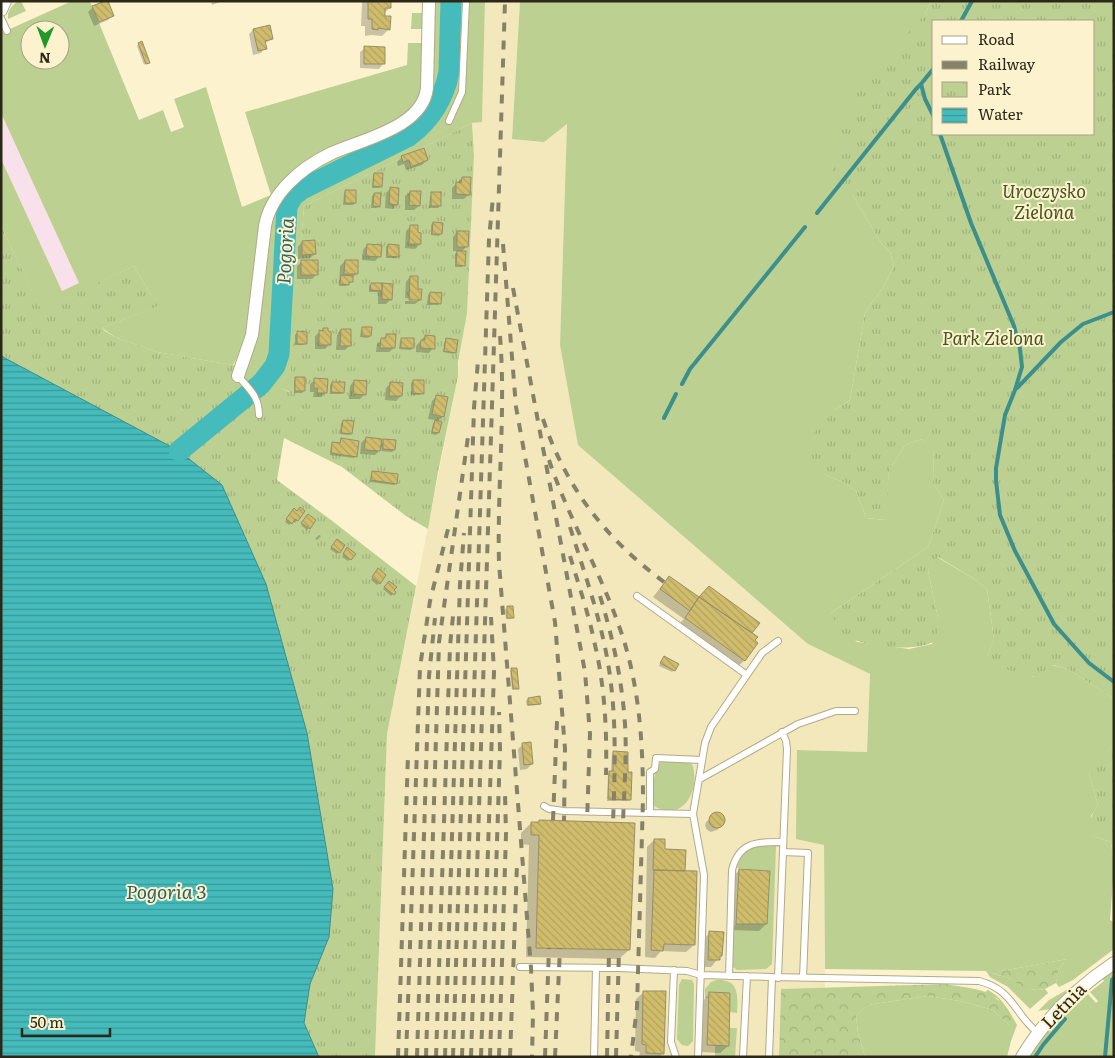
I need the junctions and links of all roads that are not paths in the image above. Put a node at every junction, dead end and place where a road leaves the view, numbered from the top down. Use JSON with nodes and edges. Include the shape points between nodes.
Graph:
{"nodes":[{"id":1,"x":5,"y":1,"type":"edge"},
{"id":2,"x":429,"y":1,"type":"edge"},
{"id":3,"x":466,"y":1,"type":"edge"},
{"id":4,"x":1,"y":10,"type":"edge"},
{"id":5,"x":1,"y":18,"type":"edge"},
{"id":6,"x":7,"y":31,"type":"dead end"},
{"id":7,"x":449,"y":121,"type":"dead end"},
{"id":8,"x":241,"y":379,"type":"joint"},
{"id":9,"x":259,"y":415,"type":"dead end"},
{"id":10,"x":637,"y":596,"type":"dead end"},
{"id":11,"x":778,"y":641,"type":"dead end"},
{"id":12,"x":747,"y":675,"type":"junction"},
{"id":13,"x":855,"y":711,"type":"dead end"},
{"id":14,"x":782,"y":732,"type":"junction"},
{"id":15,"x":702,"y":760,"type":"junction"},
{"id":16,"x":700,"y":779,"type":"junction"},
{"id":17,"x":544,"y":806,"type":"dead end"},
{"id":18,"x":650,"y":812,"type":"junction"},
{"id":19,"x":693,"y":814,"type":"junction"},
{"id":20,"x":783,"y":842,"type":"junction"},
{"id":21,"x":783,"y":852,"type":"junction"},
{"id":22,"x":1114,"y":962,"type":"edge"},
{"id":23,"x":520,"y":967,"type":"dead end"},
{"id":24,"x":596,"y":968,"type":"junction"},
{"id":25,"x":674,"y":970,"type":"junction"},
{"id":26,"x":701,"y":975,"type":"junction"},
{"id":27,"x":729,"y":976,"type":"junction"},
{"id":28,"x":747,"y":976,"type":"junction"},
{"id":29,"x":775,"y":978,"type":"junction"},
{"id":30,"x":803,"y":978,"type":"junction"},
{"id":31,"x":1038,"y":1033,"type":"junction"},
{"id":32,"x":594,"y":1057,"type":"edge"},
{"id":33,"x":676,"y":1057,"type":"edge"},
{"id":34,"x":698,"y":1057,"type":"edge"},
{"id":35,"x":743,"y":1057,"type":"edge"},
{"id":36,"x":769,"y":1057,"type":"edge"},
{"id":37,"x":1022,"y":1057,"type":"edge"}],
"edges":[{"from":1,"to":4,"type":"street"},
{"from":2,"to":8,"type":"street","via":[[427,88],[419,108],[395,126],[317,162],[280,192],[269,210],[252,335]]},
{"from":3,"to":7,"type":"lane","via":[[462,92]]},
{"from":5,"to":6,"type":"lane"},
{"from":8,"to":9,"type":"lane","via":[[256,397]]},
{"from":10,"to":12,"type":"lane"},
{"from":11,"to":12,"type":"lane","via":[[762,653]]},
{"from":12,"to":15,"type":"lane","via":[[711,727]]},
{"from":13,"to":14,"type":"lane","via":[[836,711]]},
{"from":14,"to":16,"type":"lane"},
{"from":14,"to":20,"type":"lane","via":[[786,742]]},
{"from":15,"to":16,"type":"lane"},
{"from":15,"to":18,"type":"lane","via":[[656,758],[655,768],[650,772]]},
{"from":16,"to":19,"type":"lane"},
{"from":17,"to":18,"type":"lane","via":[[564,811]]},
{"from":18,"to":19,"type":"lane"},
{"from":19,"to":26,"type":"lane","via":[[704,875]]},
{"from":20,"to":21,"type":"lane"},
{"from":20,"to":27,"type":"lane","via":[[749,845],[734,861]]},
{"from":21,"to":29,"type":"lane"},
{"from":21,"to":30,"type":"lane","via":[[808,853]]},
{"from":22,"to":31,"type":"street","name":"Letnia","via":[[1077,992]]},
{"from":23,"to":24,"type":"lane"},
{"from":24,"to":25,"type":"lane"},
{"from":24,"to":32,"type":"lane"},
{"from":25,"to":26,"type":"lane"},
{"from":25,"to":33,"type":"lane","via":[[671,1042]]},
{"from":26,"to":27,"type":"lane"},
{"from":26,"to":34,"type":"lane"},
{"from":27,"to":28,"type":"lane"},
{"from":28,"to":29,"type":"lane"},
{"from":28,"to":35,"type":"lane"},
{"from":29,"to":30,"type":"lane"},
{"from":29,"to":36,"type":"lane"},
{"from":30,"to":31,"type":"lane","via":[[979,981],[995,986],[1005,994]]},
{"from":31,"to":37,"type":"street","name":"Letnia"}]}
